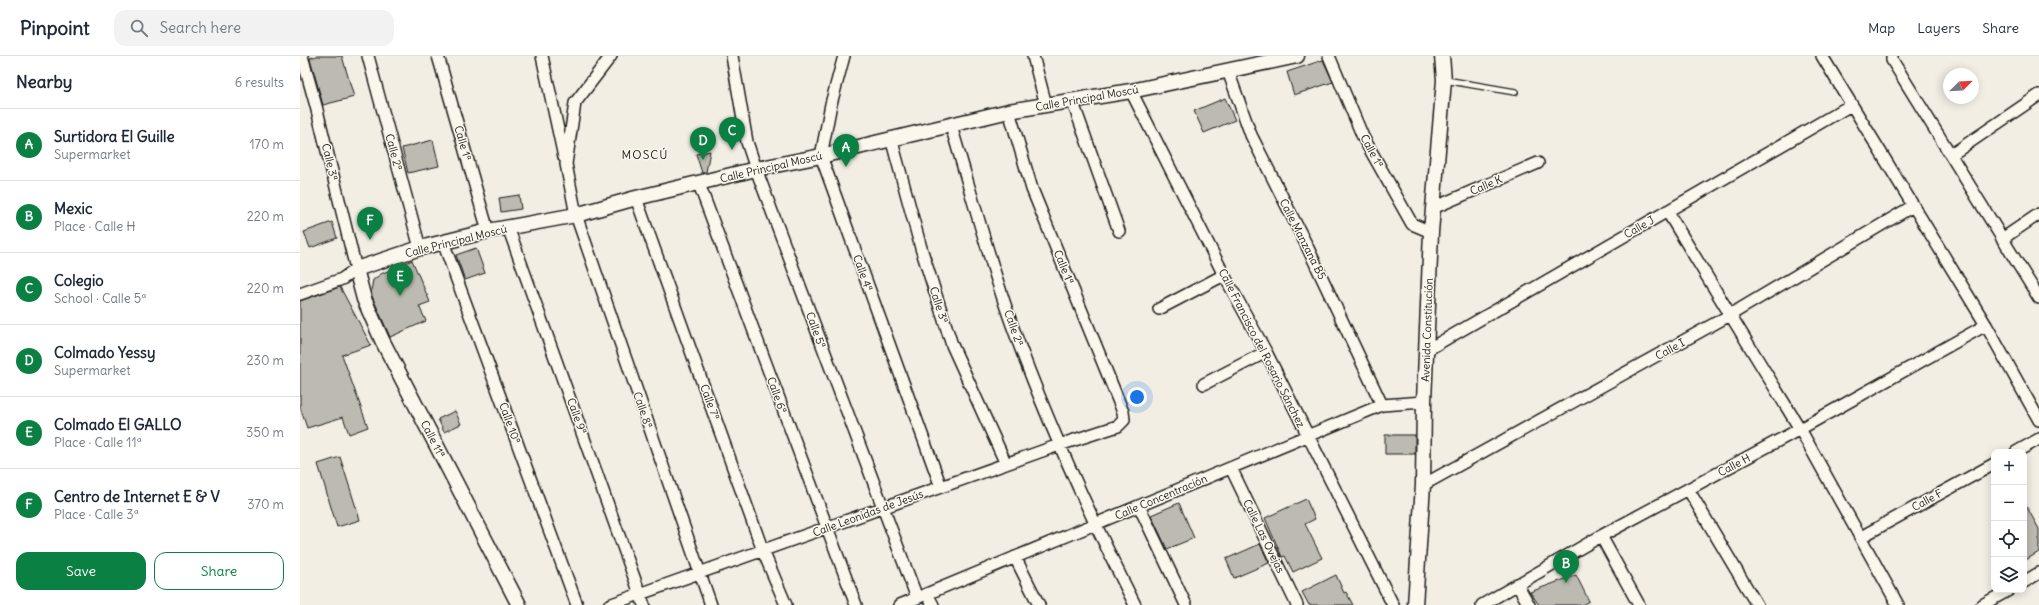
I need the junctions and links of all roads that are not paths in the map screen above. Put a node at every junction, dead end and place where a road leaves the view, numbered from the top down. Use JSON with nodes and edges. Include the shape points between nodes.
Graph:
{"nodes":[{"id":1,"x":302,"y":56,"type":"edge"},
{"id":2,"x":368,"y":56,"type":"edge"},
{"id":3,"x":438,"y":56,"type":"edge"},
{"id":4,"x":542,"y":56,"type":"edge"},
{"id":5,"x":611,"y":56,"type":"edge"},
{"id":6,"x":732,"y":56,"type":"edge"},
{"id":7,"x":844,"y":56,"type":"edge"},
{"id":8,"x":1033,"y":56,"type":"edge"},
{"id":9,"x":1296,"y":56,"type":"edge"},
{"id":10,"x":1329,"y":56,"type":"edge"},
{"id":11,"x":1442,"y":56,"type":"edge"},
{"id":12,"x":1822,"y":56,"type":"edge"},
{"id":13,"x":1892,"y":56,"type":"edge"},
{"id":14,"x":1228,"y":71,"type":"junction"},
{"id":15,"x":1444,"y":80,"type":"junction"},
{"id":16,"x":1131,"y":91,"type":"junction"},
{"id":17,"x":1515,"y":92,"type":"dead end"},
{"id":18,"x":2039,"y":94,"type":"edge"},
{"id":19,"x":1072,"y":100,"type":"junction"},
{"id":20,"x":1046,"y":105,"type":"junction"},
{"id":21,"x":1851,"y":105,"type":"junction"},
{"id":22,"x":1009,"y":112,"type":"junction"},
{"id":23,"x":951,"y":126,"type":"junction"},
{"id":24,"x":891,"y":138,"type":"junction"},
{"id":25,"x":1951,"y":155,"type":"junction"},
{"id":26,"x":821,"y":156,"type":"junction"},
{"id":27,"x":1538,"y":163,"type":"dead end"},
{"id":28,"x":566,"y":164,"type":"junction"},
{"id":29,"x":756,"y":169,"type":"junction"},
{"id":30,"x":699,"y":184,"type":"junction"},
{"id":31,"x":636,"y":198,"type":"junction"},
{"id":32,"x":1913,"y":206,"type":"junction"},
{"id":33,"x":1433,"y":208,"type":"junction"},
{"id":34,"x":1667,"y":211,"type":"junction"},
{"id":35,"x":2039,"y":214,"type":"edge"},
{"id":36,"x":576,"y":215,"type":"junction"},
{"id":37,"x":508,"y":228,"type":"junction"},
{"id":38,"x":488,"y":231,"type":"junction"},
{"id":39,"x":1120,"y":231,"type":"dead end"},
{"id":40,"x":1431,"y":232,"type":"junction"},
{"id":41,"x":2002,"y":239,"type":"junction"},
{"id":42,"x":443,"y":242,"type":"junction"},
{"id":43,"x":420,"y":248,"type":"junction"},
{"id":44,"x":356,"y":270,"type":"junction"},
{"id":45,"x":1224,"y":274,"type":"junction"},
{"id":46,"x":300,"y":294,"type":"edge"},
{"id":47,"x":2039,"y":298,"type":"edge"},
{"id":48,"x":1159,"y":309,"type":"dead end"},
{"id":49,"x":1730,"y":315,"type":"junction"},
{"id":50,"x":1986,"y":325,"type":"junction"},
{"id":51,"x":1427,"y":350,"type":"junction"},
{"id":52,"x":1266,"y":352,"type":"junction"},
{"id":53,"x":1204,"y":384,"type":"dead end"},
{"id":54,"x":1424,"y":402,"type":"junction"},
{"id":55,"x":1382,"y":405,"type":"junction"},
{"id":56,"x":1124,"y":420,"type":"joint"},
{"id":57,"x":2039,"y":420,"type":"edge"},
{"id":58,"x":1800,"y":429,"type":"junction"},
{"id":59,"x":1307,"y":436,"type":"junction"},
{"id":60,"x":2039,"y":439,"type":"edge"},
{"id":61,"x":1058,"y":446,"type":"junction"},
{"id":62,"x":2021,"y":449,"type":"edge"},
{"id":63,"x":1006,"y":464,"type":"junction"},
{"id":64,"x":1991,"y":466,"type":"edge"},
{"id":65,"x":1231,"y":468,"type":"junction"},
{"id":66,"x":1423,"y":485,"type":"junction"},
{"id":67,"x":941,"y":487,"type":"junction"},
{"id":68,"x":1688,"y":489,"type":"junction"},
{"id":69,"x":1139,"y":506,"type":"junction"},
{"id":70,"x":882,"y":508,"type":"junction"},
{"id":71,"x":1095,"y":524,"type":"junction"},
{"id":72,"x":826,"y":528,"type":"junction"},
{"id":73,"x":1601,"y":536,"type":"junction"},
{"id":74,"x":1861,"y":537,"type":"junction"},
{"id":75,"x":763,"y":551,"type":"junction"},
{"id":76,"x":1016,"y":557,"type":"junction"},
{"id":77,"x":700,"y":573,"type":"junction"},
{"id":78,"x":2039,"y":573,"type":"edge"},
{"id":79,"x":2027,"y":580,"type":"edge"},
{"id":80,"x":1517,"y":584,"type":"junction"},
{"id":81,"x":2004,"y":593,"type":"edge"},
{"id":82,"x":641,"y":594,"type":"junction"},
{"id":83,"x":922,"y":596,"type":"junction"},
{"id":84,"x":519,"y":605,"type":"edge"},
{"id":85,"x":576,"y":605,"type":"edge"},
{"id":86,"x":610,"y":605,"type":"edge"},
{"id":87,"x":644,"y":605,"type":"edge"},
{"id":88,"x":711,"y":605,"type":"edge"},
{"id":89,"x":786,"y":605,"type":"edge"},
{"id":90,"x":856,"y":605,"type":"edge"},
{"id":91,"x":900,"y":605,"type":"edge"},
{"id":92,"x":933,"y":605,"type":"edge"},
{"id":93,"x":1038,"y":605,"type":"edge"},
{"id":94,"x":1135,"y":605,"type":"edge"},
{"id":95,"x":1186,"y":605,"type":"edge"},
{"id":96,"x":1297,"y":605,"type":"edge"},
{"id":97,"x":1393,"y":605,"type":"edge"},
{"id":98,"x":1415,"y":605,"type":"edge"},
{"id":99,"x":1482,"y":605,"type":"edge"},
{"id":100,"x":1529,"y":605,"type":"edge"},
{"id":101,"x":1638,"y":605,"type":"edge"},
{"id":102,"x":1757,"y":605,"type":"edge"},
{"id":103,"x":1898,"y":605,"type":"edge"},
{"id":104,"x":1982,"y":605,"type":"edge"}],
"edges":[{"from":1,"to":44,"type":"street","name":"Calle 3ª"},
{"from":2,"to":43,"type":"street","name":"Calle 2ª"},
{"from":3,"to":38,"type":"street","name":"Calle 1ª"},
{"from":4,"to":28,"type":"street","name":"Calle 8ª"},
{"from":5,"to":28,"type":"street","via":[[575,103]]},
{"from":6,"to":29,"type":"street","name":"Calle 5ª","via":[[747,142]]},
{"from":7,"to":26,"type":"street"},
{"from":8,"to":20,"type":"street"},
{"from":9,"to":14,"type":"street","name":"Calle Principal Moscú"},
{"from":10,"to":40,"type":"street","name":"Calle 1ª","via":[[1363,137],[1412,224]]},
{"from":11,"to":15,"type":"street","name":"Avenida Constitución"},
{"from":12,"to":21,"type":"street"},
{"from":13,"to":25,"type":"street","via":[[1892,60]]},
{"from":14,"to":16,"type":"street","name":"Calle Principal Moscú"},
{"from":14,"to":55,"type":"street","name":"Calle Manzana B5","via":[[1251,135]]},
{"from":15,"to":17,"type":"lane"},
{"from":15,"to":33,"type":"street","name":"Avenida Constitución"},
{"from":16,"to":19,"type":"street","name":"Calle Principal Moscú"},
{"from":16,"to":45,"type":"street","name":"Calle Francisco del Rosario Sánchez"},
{"from":18,"to":25,"type":"street"},
{"from":19,"to":20,"type":"street","name":"Calle Principal Moscú"},
{"from":19,"to":39,"type":"street"},
{"from":20,"to":22,"type":"street","name":"Calle Principal Moscú"},
{"from":21,"to":32,"type":"street"},
{"from":21,"to":34,"type":"street","name":"Calle J"},
{"from":22,"to":23,"type":"street","name":"Calle Principal Moscú"},
{"from":22,"to":56,"type":"street","name":"Calle 1ª","via":[[1032,189],[1123,412]]},
{"from":23,"to":24,"type":"street","name":"Calle Principal Moscú"},
{"from":23,"to":61,"type":"street","name":"Calle 2ª","via":[[1012,325]]},
{"from":24,"to":26,"type":"street","name":"Calle Principal Moscú"},
{"from":24,"to":63,"type":"street","name":"Calle 3ª","via":[[921,248],[952,344]]},
{"from":25,"to":41,"type":"street"},
{"from":26,"to":29,"type":"street","name":"Calle Principal Moscú"},
{"from":26,"to":67,"type":"street","name":"Calle 4ª"},
{"from":27,"to":33,"type":"street","name":"Calle K"},
{"from":28,"to":36,"type":"street","name":"Calle 8ª"},
{"from":29,"to":30,"type":"street","name":"Calle Principal Moscú"},
{"from":29,"to":70,"type":"street","name":"Calle 5ª"},
{"from":30,"to":31,"type":"street","name":"Calle Principal Moscú"},
{"from":30,"to":72,"type":"street","name":"Calle 6ª"},
{"from":31,"to":36,"type":"street","name":"Calle Principal Moscú"},
{"from":31,"to":75,"type":"street","name":"Calle 7ª"},
{"from":32,"to":49,"type":"street","name":"Calle I"},
{"from":32,"to":50,"type":"street"},
{"from":33,"to":40,"type":"street","name":"Avenida Constitución"},
{"from":34,"to":49,"type":"street"},
{"from":34,"to":51,"type":"street","name":"Calle J"},
{"from":35,"to":41,"type":"street"},
{"from":36,"to":37,"type":"street","name":"Calle Principal Moscú"},
{"from":36,"to":77,"type":"street","name":"Calle 8ª"},
{"from":37,"to":38,"type":"street","name":"Calle Principal Moscú"},
{"from":37,"to":82,"type":"street","name":"Calle 9ª"},
{"from":38,"to":42,"type":"street","name":"Calle Principal Moscú"},
{"from":40,"to":51,"type":"street","name":"Avenida Constitución"},
{"from":41,"to":47,"type":"street"},
{"from":42,"to":43,"type":"street","name":"Calle Principal Moscú"},
{"from":42,"to":85,"type":"street","name":"Calle 10ª"},
{"from":43,"to":44,"type":"street","name":"Calle Principal Moscú"},
{"from":44,"to":46,"type":"street","name":"Calle Principal Moscú","via":[[342,279]]},
{"from":44,"to":84,"type":"street","name":"Calle 11ª","via":[[364,299],[382,340]]},
{"from":45,"to":48,"type":"street"},
{"from":45,"to":52,"type":"street","name":"Calle Francisco del Rosario Sánchez"},
{"from":49,"to":58,"type":"street"},
{"from":49,"to":66,"type":"street","name":"Calle I"},
{"from":50,"to":57,"type":"street"},
{"from":50,"to":58,"type":"street","name":"Calle H"},
{"from":51,"to":54,"type":"street","name":"Avenida Constitución"},
{"from":52,"to":53,"type":"street"},
{"from":52,"to":59,"type":"street","name":"Calle Francisco del Rosario Sánchez"},
{"from":54,"to":55,"type":"street","name":"Calle Concentración"},
{"from":54,"to":66,"type":"street","name":"Avenida Constitución"},
{"from":55,"to":59,"type":"street","name":"Calle Concentración"},
{"from":56,"to":61,"type":"street","name":"Calle Leonidas de Jesús","via":[[1118,426]]},
{"from":58,"to":68,"type":"street","name":"Calle H"},
{"from":58,"to":74,"type":"street"},
{"from":59,"to":65,"type":"street","name":"Calle Concentración"},
{"from":59,"to":97,"type":"street","name":"Calle Francisco del Rosario Sánchez"},
{"from":60,"to":62,"type":"street"},
{"from":61,"to":63,"type":"street","name":"Calle Leonidas de Jesús"},
{"from":61,"to":71,"type":"street","name":"Calle 2ª"},
{"from":63,"to":67,"type":"street","name":"Calle Leonidas de Jesús"},
{"from":64,"to":74,"type":"street","name":"Calle F"},
{"from":65,"to":69,"type":"street","name":"Calle Concentración"},
{"from":65,"to":96,"type":"street","name":"Calle Las Ovejas"},
{"from":66,"to":98,"type":"street","name":"Avenida Constitución"},
{"from":67,"to":70,"type":"street","name":"Calle Leonidas de Jesús"},
{"from":68,"to":73,"type":"street","name":"Calle H"},
{"from":68,"to":102,"type":"street"},
{"from":69,"to":71,"type":"street","name":"Calle Concentración"},
{"from":69,"to":95,"type":"street"},
{"from":70,"to":72,"type":"street","name":"Calle Leonidas de Jesús"},
{"from":70,"to":83,"type":"street","name":"Calle 5ª"},
{"from":71,"to":76,"type":"street","name":"Calle Concentración"},
{"from":71,"to":94,"type":"street","name":"Calle 2ª"},
{"from":72,"to":75,"type":"street","name":"Calle Leonidas de Jesús"},
{"from":72,"to":90,"type":"street","name":"Calle 6ª"},
{"from":73,"to":80,"type":"street","name":"Calle H"},
{"from":73,"to":101,"type":"street"},
{"from":74,"to":103,"type":"street"},
{"from":75,"to":77,"type":"street","name":"Calle Leonidas de Jesús"},
{"from":75,"to":89,"type":"street","name":"Calle 7ª"},
{"from":76,"to":83,"type":"street","name":"Calle Concentración"},
{"from":76,"to":93,"type":"street"},
{"from":77,"to":82,"type":"street","name":"Calle Leonidas de Jesús"},
{"from":77,"to":88,"type":"street","name":"Calle 8ª"},
{"from":78,"to":79,"type":"street"},
{"from":80,"to":99,"type":"street","name":"Calle H"},
{"from":80,"to":100,"type":"street"},
{"from":81,"to":104,"type":"street"},
{"from":82,"to":86,"type":"street","name":"Calle Leonidas de Jesús"},
{"from":82,"to":87,"type":"street","name":"Calle 9ª"},
{"from":83,"to":91,"type":"street","name":"Calle Concentración"},
{"from":83,"to":92,"type":"street","name":"Calle 5ª"}]}
